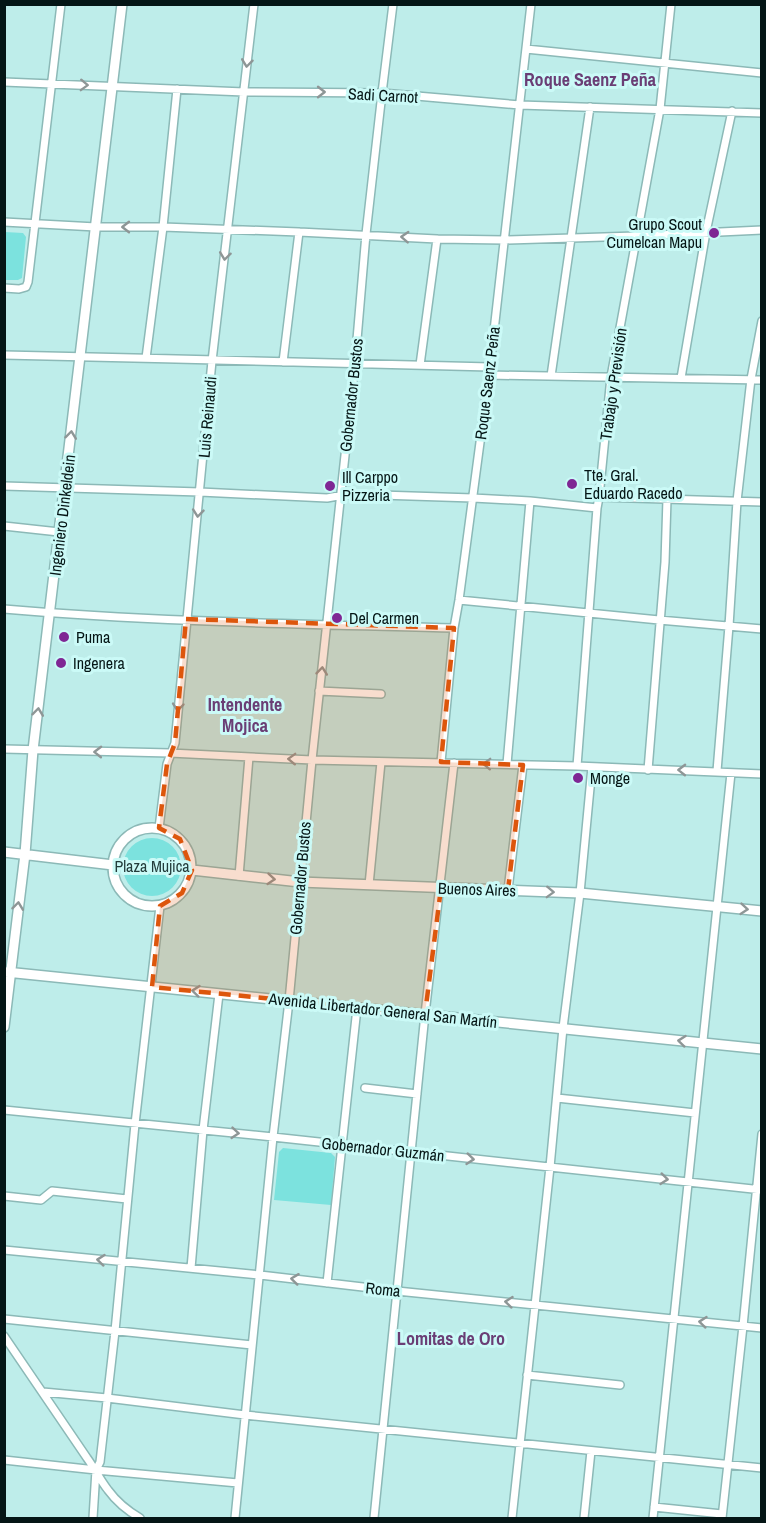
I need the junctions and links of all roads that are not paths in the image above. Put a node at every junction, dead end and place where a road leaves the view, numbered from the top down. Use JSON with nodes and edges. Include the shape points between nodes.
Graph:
{"nodes":[{"id":1,"x":61,"y":4,"type":"edge"},
{"id":2,"x":122,"y":4,"type":"edge"},
{"id":3,"x":254,"y":4,"type":"edge"},
{"id":4,"x":393,"y":4,"type":"edge"},
{"id":5,"x":531,"y":4,"type":"edge"},
{"id":6,"x":671,"y":4,"type":"edge"},
{"id":7,"x":526,"y":49,"type":"junction"},
{"id":8,"x":665,"y":63,"type":"junction"},
{"id":9,"x":762,"y":73,"type":"edge"},
{"id":10,"x":4,"y":82,"type":"edge"},
{"id":11,"x":51,"y":84,"type":"junction"},
{"id":12,"x":111,"y":87,"type":"junction"},
{"id":13,"x":177,"y":90,"type":"junction"},
{"id":14,"x":244,"y":92,"type":"junction"},
{"id":15,"x":382,"y":93,"type":"junction"},
{"id":16,"x":520,"y":105,"type":"junction"},
{"id":17,"x":590,"y":107,"type":"junction"},
{"id":18,"x":660,"y":110,"type":"junction"},
{"id":19,"x":732,"y":111,"type":"junction"},
{"id":20,"x":762,"y":113,"type":"edge"},
{"id":21,"x":4,"y":222,"type":"edge"},
{"id":22,"x":35,"y":224,"type":"junction"},
{"id":23,"x":96,"y":226,"type":"junction"},
{"id":24,"x":163,"y":227,"type":"junction"},
{"id":25,"x":228,"y":230,"type":"junction"},
{"id":26,"x":762,"y":230,"type":"edge"},
{"id":27,"x":299,"y":232,"type":"junction"},
{"id":28,"x":706,"y":232,"type":"junction"},
{"id":29,"x":366,"y":234,"type":"junction"},
{"id":30,"x":636,"y":237,"type":"junction"},
{"id":31,"x":437,"y":238,"type":"junction"},
{"id":32,"x":571,"y":239,"type":"junction"},
{"id":33,"x":505,"y":240,"type":"junction"},
{"id":34,"x":4,"y":288,"type":"edge"},
{"id":35,"x":762,"y":321,"type":"edge"},
{"id":36,"x":4,"y":355,"type":"edge"},
{"id":37,"x":81,"y":357,"type":"junction"},
{"id":38,"x":146,"y":358,"type":"junction"},
{"id":39,"x":212,"y":361,"type":"junction"},
{"id":40,"x":283,"y":362,"type":"junction"},
{"id":41,"x":355,"y":363,"type":"junction"},
{"id":42,"x":420,"y":365,"type":"junction"},
{"id":43,"x":490,"y":371,"type":"junction"},
{"id":44,"x":550,"y":376,"type":"junction"},
{"id":45,"x":611,"y":376,"type":"junction"},
{"id":46,"x":681,"y":378,"type":"junction"},
{"id":47,"x":751,"y":379,"type":"junction"},
{"id":48,"x":762,"y":380,"type":"edge"},
{"id":49,"x":4,"y":486,"type":"edge"},
{"id":50,"x":64,"y":488,"type":"junction"},
{"id":51,"x":200,"y":492,"type":"junction"},
{"id":52,"x":340,"y":495,"type":"junction"},
{"id":53,"x":599,"y":496,"type":"junction"},
{"id":54,"x":472,"y":498,"type":"junction"},
{"id":55,"x":667,"y":499,"type":"junction"},
{"id":56,"x":530,"y":501,"type":"junction"},
{"id":57,"x":737,"y":501,"type":"junction"},
{"id":58,"x":762,"y":502,"type":"edge"},
{"id":59,"x":597,"y":508,"type":"junction"},
{"id":60,"x":4,"y":526,"type":"edge"},
{"id":61,"x":59,"y":532,"type":"junction"},
{"id":62,"x":459,"y":600,"type":"junction"},
{"id":63,"x":521,"y":606,"type":"junction"},
{"id":64,"x":4,"y":609,"type":"edge"},
{"id":65,"x":51,"y":613,"type":"junction"},
{"id":66,"x":589,"y":613,"type":"junction"},
{"id":67,"x":186,"y":620,"type":"junction"},
{"id":68,"x":659,"y":620,"type":"junction"},
{"id":69,"x":327,"y":625,"type":"junction"},
{"id":70,"x":729,"y":626,"type":"junction"},
{"id":71,"x":453,"y":628,"type":"junction"},
{"id":72,"x":762,"y":629,"type":"edge"},
{"id":73,"x":320,"y":691,"type":"junction"},
{"id":74,"x":381,"y":694,"type":"dead end"},
{"id":75,"x":4,"y":749,"type":"edge"},
{"id":76,"x":33,"y":750,"type":"junction"},
{"id":77,"x":170,"y":753,"type":"junction"},
{"id":78,"x":249,"y":757,"type":"junction"},
{"id":79,"x":312,"y":760,"type":"junction"},
{"id":80,"x":381,"y":762,"type":"junction"},
{"id":81,"x":441,"y":762,"type":"junction"},
{"id":82,"x":454,"y":763,"type":"junction"},
{"id":83,"x":507,"y":764,"type":"junction"},
{"id":84,"x":523,"y":765,"type":"junction"},
{"id":85,"x":577,"y":766,"type":"junction"},
{"id":86,"x":592,"y":767,"type":"junction"},
{"id":87,"x":648,"y":770,"type":"junction"},
{"id":88,"x":717,"y":771,"type":"junction"},
{"id":89,"x":731,"y":773,"type":"junction"},
{"id":90,"x":762,"y":774,"type":"edge"},
{"id":91,"x":159,"y":828,"type":"junction"},
{"id":92,"x":4,"y":852,"type":"edge"},
{"id":93,"x":25,"y":854,"type":"junction"},
{"id":94,"x":113,"y":865,"type":"junction"},
{"id":95,"x":192,"y":870,"type":"junction"},
{"id":96,"x":239,"y":876,"type":"junction"},
{"id":97,"x":300,"y":882,"type":"junction"},
{"id":98,"x":369,"y":885,"type":"junction"},
{"id":99,"x":441,"y":888,"type":"junction"},
{"id":100,"x":508,"y":890,"type":"junction"},
{"id":101,"x":580,"y":893,"type":"junction"},
{"id":102,"x":160,"y":906,"type":"junction"},
{"id":103,"x":716,"y":907,"type":"junction"},
{"id":104,"x":762,"y":911,"type":"edge"},
{"id":105,"x":8,"y":972,"type":"edge"},
{"id":106,"x":152,"y":987,"type":"junction"},
{"id":107,"x":219,"y":994,"type":"junction"},
{"id":108,"x":289,"y":1001,"type":"junction"},
{"id":109,"x":357,"y":1008,"type":"junction"},
{"id":110,"x":425,"y":1014,"type":"junction"},
{"id":111,"x":4,"y":1027,"type":"edge"},
{"id":112,"x":563,"y":1028,"type":"junction"},
{"id":113,"x":702,"y":1043,"type":"junction"},
{"id":114,"x":762,"y":1049,"type":"edge"},
{"id":115,"x":365,"y":1088,"type":"dead end"},
{"id":116,"x":417,"y":1094,"type":"junction"},
{"id":117,"x":557,"y":1098,"type":"junction"},
{"id":118,"x":4,"y":1110,"type":"edge"},
{"id":119,"x":695,"y":1113,"type":"junction"},
{"id":120,"x":135,"y":1124,"type":"junction"},
{"id":121,"x":203,"y":1130,"type":"junction"},
{"id":122,"x":762,"y":1134,"type":"edge"},
{"id":123,"x":273,"y":1137,"type":"junction"},
{"id":124,"x":342,"y":1145,"type":"junction"},
{"id":125,"x":411,"y":1152,"type":"junction"},
{"id":126,"x":550,"y":1167,"type":"junction"},
{"id":127,"x":688,"y":1182,"type":"junction"},
{"id":128,"x":759,"y":1190,"type":"edge"},
{"id":129,"x":4,"y":1197,"type":"edge"},
{"id":130,"x":128,"y":1199,"type":"junction"},
{"id":131,"x":4,"y":1250,"type":"edge"},
{"id":132,"x":122,"y":1262,"type":"junction"},
{"id":133,"x":191,"y":1268,"type":"junction"},
{"id":134,"x":260,"y":1275,"type":"junction"},
{"id":135,"x":327,"y":1283,"type":"junction"},
{"id":136,"x":398,"y":1291,"type":"junction"},
{"id":137,"x":534,"y":1305,"type":"junction"},
{"id":138,"x":4,"y":1319,"type":"edge"},
{"id":139,"x":673,"y":1319,"type":"junction"},
{"id":140,"x":743,"y":1326,"type":"junction"},
{"id":141,"x":762,"y":1328,"type":"edge"},
{"id":142,"x":115,"y":1331,"type":"junction"},
{"id":143,"x":4,"y":1336,"type":"edge"},
{"id":144,"x":252,"y":1345,"type":"junction"},
{"id":145,"x":527,"y":1376,"type":"junction"},
{"id":146,"x":620,"y":1385,"type":"dead end"},
{"id":147,"x":43,"y":1392,"type":"junction"},
{"id":148,"x":107,"y":1398,"type":"junction"},
{"id":149,"x":245,"y":1415,"type":"junction"},
{"id":150,"x":383,"y":1429,"type":"junction"},
{"id":151,"x":520,"y":1443,"type":"junction"},
{"id":152,"x":591,"y":1451,"type":"junction"},
{"id":153,"x":659,"y":1458,"type":"junction"},
{"id":154,"x":4,"y":1460,"type":"edge"},
{"id":155,"x":727,"y":1465,"type":"junction"},
{"id":156,"x":762,"y":1468,"type":"edge"},
{"id":157,"x":96,"y":1470,"type":"junction"},
{"id":158,"x":238,"y":1483,"type":"junction"},
{"id":159,"x":654,"y":1507,"type":"junction"},
{"id":160,"x":722,"y":1516,"type":"edge"},
{"id":161,"x":93,"y":1518,"type":"edge"},
{"id":162,"x":140,"y":1518,"type":"edge"},
{"id":163,"x":235,"y":1518,"type":"edge"},
{"id":164,"x":374,"y":1518,"type":"edge"},
{"id":165,"x":512,"y":1518,"type":"edge"},
{"id":166,"x":584,"y":1518,"type":"edge"},
{"id":167,"x":653,"y":1518,"type":"edge"}],
"edges":[{"from":1,"to":11,"type":"street"},
{"from":2,"to":12,"type":"main road","name":"Ingeniero Dinkeldein"},
{"from":3,"to":14,"type":"street","name":"Luis Reinaudi","one_way":true},
{"from":4,"to":15,"type":"street","name":"Gobernador Bustos"},
{"from":5,"to":7,"type":"street","name":"Roque Saenz Peña"},
{"from":6,"to":8,"type":"street","name":"Trabajo y Previsión"},
{"from":7,"to":8,"type":"street"},
{"from":7,"to":16,"type":"street","name":"Roque Saenz Peña"},
{"from":8,"to":9,"type":"street"},
{"from":8,"to":18,"type":"street","name":"Trabajo y Previsión"},
{"from":10,"to":11,"type":"street","name":"Sadi Carnot"},
{"from":11,"to":12,"type":"street","name":"Sadi Carnot","one_way":true},
{"from":11,"to":22,"type":"street"},
{"from":12,"to":13,"type":"street","name":"Sadi Carnot"},
{"from":12,"to":23,"type":"main road","name":"Ingeniero Dinkeldein"},
{"from":13,"to":14,"type":"street","name":"Sadi Carnot"},
{"from":13,"to":24,"type":"street"},
{"from":14,"to":15,"type":"street","name":"Sadi Carnot","one_way":true},
{"from":14,"to":25,"type":"street","name":"Luis Reinaudi"},
{"from":15,"to":16,"type":"street","name":"Sadi Carnot"},
{"from":15,"to":29,"type":"street","name":"Gobernador Bustos"},
{"from":16,"to":17,"type":"street","name":"Sadi Carnot"},
{"from":16,"to":33,"type":"street","name":"Roque Saenz Peña"},
{"from":17,"to":18,"type":"street","name":"Sadi Carnot"},
{"from":17,"to":32,"type":"street"},
{"from":18,"to":19,"type":"street","name":"Sadi Carnot"},
{"from":18,"to":30,"type":"street","name":"Trabajo y Previsión"},
{"from":19,"to":20,"type":"street","name":"Sadi Carnot"},
{"from":19,"to":28,"type":"street"},
{"from":21,"to":22,"type":"street"},
{"from":22,"to":23,"type":"street"},
{"from":22,"to":34,"type":"street","via":[[26,287]]},
{"from":24,"to":23,"type":"street","one_way":true},
{"from":23,"to":37,"type":"main road","name":"Ingeniero Dinkeldein"},
{"from":24,"to":25,"type":"street"},
{"from":24,"to":38,"type":"street"},
{"from":25,"to":27,"type":"street"},
{"from":25,"to":39,"type":"street","name":"Luis Reinaudi","one_way":true},
{"from":26,"to":28,"type":"street"},
{"from":27,"to":29,"type":"street"},
{"from":27,"to":40,"type":"street"},
{"from":28,"to":30,"type":"street"},
{"from":28,"to":46,"type":"street"},
{"from":31,"to":29,"type":"street","one_way":true},
{"from":29,"to":41,"type":"street","name":"Gobernador Bustos"},
{"from":30,"to":32,"type":"street"},
{"from":30,"to":45,"type":"street","name":"Trabajo y Previsión"},
{"from":31,"to":33,"type":"street"},
{"from":31,"to":42,"type":"street"},
{"from":32,"to":33,"type":"street"},
{"from":32,"to":44,"type":"street"},
{"from":33,"to":43,"type":"street","name":"Roque Saenz Peña"},
{"from":35,"to":47,"type":"street"},
{"from":36,"to":37,"type":"street"},
{"from":37,"to":38,"type":"street"},
{"from":50,"to":37,"type":"main road","name":"Ingeniero Dinkeldein","one_way":true},
{"from":38,"to":39,"type":"street"},
{"from":39,"to":40,"type":"street"},
{"from":39,"to":51,"type":"street","name":"Luis Reinaudi"},
{"from":40,"to":41,"type":"street"},
{"from":41,"to":42,"type":"street"},
{"from":41,"to":52,"type":"street","name":"Gobernador Bustos"},
{"from":42,"to":43,"type":"street"},
{"from":43,"to":44,"type":"street"},
{"from":43,"to":54,"type":"street","name":"Roque Saenz Peña"},
{"from":44,"to":45,"type":"street"},
{"from":45,"to":46,"type":"street"},
{"from":45,"to":53,"type":"street","name":"Trabajo y Previsión"},
{"from":46,"to":47,"type":"street"},
{"from":47,"to":48,"type":"street"},
{"from":47,"to":57,"type":"street"},
{"from":49,"to":50,"type":"street"},
{"from":50,"to":51,"type":"street"},
{"from":50,"to":61,"type":"main road","name":"Ingeniero Dinkeldein"},
{"from":51,"to":52,"type":"street","via":[[327,498]]},
{"from":51,"to":67,"type":"street","name":"Luis Reinaudi","one_way":true},
{"from":52,"to":54,"type":"street"},
{"from":52,"to":69,"type":"street","name":"Gobernador Bustos"},
{"from":53,"to":55,"type":"street"},
{"from":53,"to":59,"type":"street","name":"Trabajo y Previsión"},
{"from":54,"to":56,"type":"street"},
{"from":54,"to":62,"type":"street","name":"Roque Saenz Peña"},
{"from":55,"to":57,"type":"street"},
{"from":55,"to":68,"type":"street"},
{"from":56,"to":59,"type":"street"},
{"from":56,"to":63,"type":"street"},
{"from":57,"to":58,"type":"street"},
{"from":57,"to":70,"type":"street"},
{"from":59,"to":66,"type":"street","name":"Trabajo y Previsión"},
{"from":60,"to":61,"type":"street"},
{"from":61,"to":65,"type":"main road","name":"Ingeniero Dinkeldein"},
{"from":62,"to":63,"type":"street"},
{"from":62,"to":71,"type":"street","name":"Roque Saenz Peña"},
{"from":63,"to":66,"type":"street"},
{"from":63,"to":83,"type":"street"},
{"from":64,"to":65,"type":"street"},
{"from":65,"to":67,"type":"street"},
{"from":76,"to":65,"type":"main road","name":"Ingeniero Dinkeldein","one_way":true},
{"from":66,"to":68,"type":"street"},
{"from":66,"to":85,"type":"street","name":"Trabajo y Previsión"},
{"from":67,"to":69,"type":"street"},
{"from":67,"to":77,"type":"street","name":"Luis Reinaudi","one_way":true,"via":[[175,743]]},
{"from":68,"to":70,"type":"street"},
{"from":68,"to":87,"type":"street"},
{"from":69,"to":71,"type":"street"},
{"from":73,"to":69,"type":"street","name":"Gobernador Bustos","one_way":true},
{"from":70,"to":72,"type":"street"},
{"from":70,"to":88,"type":"street"},
{"from":71,"to":81,"type":"street","name":"Roque Saenz Peña"},
{"from":73,"to":74,"type":"street"},
{"from":73,"to":79,"type":"street","name":"Gobernador Bustos"},
{"from":75,"to":76,"type":"street"},
{"from":77,"to":76,"type":"street","one_way":true},
{"from":76,"to":93,"type":"main road","name":"Ingeniero Dinkeldein"},
{"from":77,"to":78,"type":"street"},
{"from":77,"to":91,"type":"street","name":"Luis Reinaudi"},
{"from":79,"to":78,"type":"street","one_way":true},
{"from":78,"to":96,"type":"street"},
{"from":79,"to":80,"type":"street"},
{"from":79,"to":97,"type":"street","name":"Gobernador Bustos"},
{"from":80,"to":81,"type":"street"},
{"from":80,"to":98,"type":"street"},
{"from":81,"to":82,"type":"street"},
{"from":83,"to":82,"type":"street","one_way":true},
{"from":82,"to":99,"type":"street"},
{"from":83,"to":84,"type":"street"},
{"from":84,"to":85,"type":"street"},
{"from":84,"to":100,"type":"street"},
{"from":85,"to":86,"type":"street"},
{"from":86,"to":87,"type":"street"},
{"from":86,"to":101,"type":"street"},
{"from":88,"to":87,"type":"street","one_way":true},
{"from":88,"to":89,"type":"street"},
{"from":89,"to":90,"type":"street"},
{"from":89,"to":103,"type":"street"},
{"from":91,"to":94,"type":"main road","via":[[146,828],[123,841]]},
{"from":91,"to":95,"type":"main road","via":[[180,839],[187,848]]},
{"from":92,"to":93,"type":"main road"},
{"from":93,"to":94,"type":"main road"},
{"from":105,"to":93,"type":"main road","name":"Ingeniero Dinkeldein","one_way":true},
{"from":94,"to":102,"type":"main road","via":[[117,885],[130,900]]},
{"from":95,"to":96,"type":"main road","name":"Buenos Aires"},
{"from":95,"to":102,"type":"main road","via":[[182,893]]},
{"from":96,"to":97,"type":"main road","name":"Buenos Aires","one_way":true},
{"from":97,"to":98,"type":"main road","name":"Buenos Aires"},
{"from":97,"to":108,"type":"street","name":"Gobernador Bustos"},
{"from":98,"to":99,"type":"main road","name":"Buenos Aires"},
{"from":99,"to":100,"type":"main road","name":"Buenos Aires"},
{"from":99,"to":110,"type":"street"},
{"from":100,"to":101,"type":"main road","name":"Buenos Aires","one_way":true},
{"from":101,"to":103,"type":"main road","name":"Buenos Aires"},
{"from":101,"to":112,"type":"street"},
{"from":102,"to":106,"type":"street"},
{"from":103,"to":104,"type":"main road","name":"Buenos Aires","one_way":true},
{"from":103,"to":113,"type":"street"},
{"from":105,"to":106,"type":"main road","name":"Avenida Libertador General San Martín"},
{"from":105,"to":111,"type":"main road","name":"Ingeniero Dinkeldein"},
{"from":107,"to":106,"type":"main road","name":"Avenida Libertador General San Martín","one_way":true},
{"from":106,"to":120,"type":"street"},
{"from":107,"to":108,"type":"main road","name":"Avenida Libertador General San Martín"},
{"from":107,"to":121,"type":"street"},
{"from":108,"to":109,"type":"main road","name":"Avenida Libertador General San Martín"},
{"from":108,"to":123,"type":"street","name":"Gobernador Bustos"},
{"from":109,"to":110,"type":"main road","name":"Avenida Libertador General San Martín"},
{"from":109,"to":124,"type":"street"},
{"from":110,"to":112,"type":"main road","name":"Avenida Libertador General San Martín"},
{"from":110,"to":116,"type":"street"},
{"from":113,"to":112,"type":"main road","name":"Avenida Libertador General San Martín","one_way":true},
{"from":112,"to":117,"type":"street"},
{"from":113,"to":114,"type":"main road","name":"Avenida Libertador General San Martín"},
{"from":113,"to":119,"type":"street"},
{"from":115,"to":116,"type":"street"},
{"from":116,"to":125,"type":"street"},
{"from":117,"to":119,"type":"street"},
{"from":117,"to":126,"type":"street"},
{"from":118,"to":120,"type":"street","name":"Gobernador Guzmán"},
{"from":119,"to":127,"type":"street"},
{"from":120,"to":121,"type":"street","name":"Gobernador Guzmán"},
{"from":120,"to":130,"type":"street"},
{"from":121,"to":123,"type":"street","name":"Gobernador Guzmán","one_way":true},
{"from":121,"to":133,"type":"street"},
{"from":122,"to":128,"type":"street"},
{"from":123,"to":124,"type":"street","name":"Gobernador Guzmán"},
{"from":123,"to":134,"type":"street","name":"Gobernador Bustos"},
{"from":124,"to":125,"type":"street","name":"Gobernador Guzmán"},
{"from":124,"to":135,"type":"street"},
{"from":125,"to":126,"type":"street","name":"Gobernador Guzmán","one_way":true},
{"from":125,"to":136,"type":"street"},
{"from":126,"to":127,"type":"street","name":"Gobernador Guzmán","one_way":true},
{"from":126,"to":137,"type":"street"},
{"from":127,"to":128,"type":"street","name":"Gobernador Guzmán"},
{"from":127,"to":139,"type":"street"},
{"from":128,"to":140,"type":"street"},
{"from":129,"to":130,"type":"street","via":[[41,1200],[52,1191]]},
{"from":130,"to":132,"type":"street"},
{"from":132,"to":131,"type":"street","name":"Roma","one_way":true},
{"from":132,"to":133,"type":"street","name":"Roma"},
{"from":132,"to":142,"type":"street"},
{"from":133,"to":134,"type":"street","name":"Roma"},
{"from":135,"to":134,"type":"street","name":"Roma","one_way":true},
{"from":134,"to":144,"type":"street","name":"Gobernador Bustos"},
{"from":135,"to":136,"type":"street","name":"Roma"},
{"from":137,"to":136,"type":"street","name":"Roma","one_way":true},
{"from":136,"to":150,"type":"street"},
{"from":137,"to":139,"type":"street","name":"Roma"},
{"from":137,"to":145,"type":"street"},
{"from":138,"to":142,"type":"street"},
{"from":140,"to":139,"type":"street","name":"Roma","one_way":true},
{"from":139,"to":153,"type":"street"},
{"from":140,"to":141,"type":"street","name":"Roma"},
{"from":140,"to":155,"type":"street"},
{"from":142,"to":144,"type":"street"},
{"from":142,"to":148,"type":"street"},
{"from":143,"to":147,"type":"street"},
{"from":144,"to":149,"type":"street","name":"Gobernador Bustos"},
{"from":145,"to":146,"type":"street"},
{"from":145,"to":151,"type":"street"},
{"from":147,"to":148,"type":"street"},
{"from":147,"to":157,"type":"street"},
{"from":148,"to":149,"type":"street"},
{"from":148,"to":157,"type":"street"},
{"from":149,"to":150,"type":"street"},
{"from":149,"to":158,"type":"street","name":"Gobernador Bustos"},
{"from":150,"to":151,"type":"street"},
{"from":150,"to":164,"type":"street"},
{"from":151,"to":152,"type":"street"},
{"from":151,"to":165,"type":"street"},
{"from":152,"to":153,"type":"street"},
{"from":152,"to":166,"type":"street"},
{"from":153,"to":155,"type":"street"},
{"from":153,"to":159,"type":"street"},
{"from":154,"to":157,"type":"street"},
{"from":155,"to":156,"type":"street"},
{"from":155,"to":160,"type":"street"},
{"from":157,"to":158,"type":"street"},
{"from":157,"to":161,"type":"street"},
{"from":157,"to":162,"type":"street","via":[[108,1491]]},
{"from":158,"to":163,"type":"street","name":"Gobernador Bustos"},
{"from":159,"to":160,"type":"street"},
{"from":159,"to":167,"type":"street"}]}
